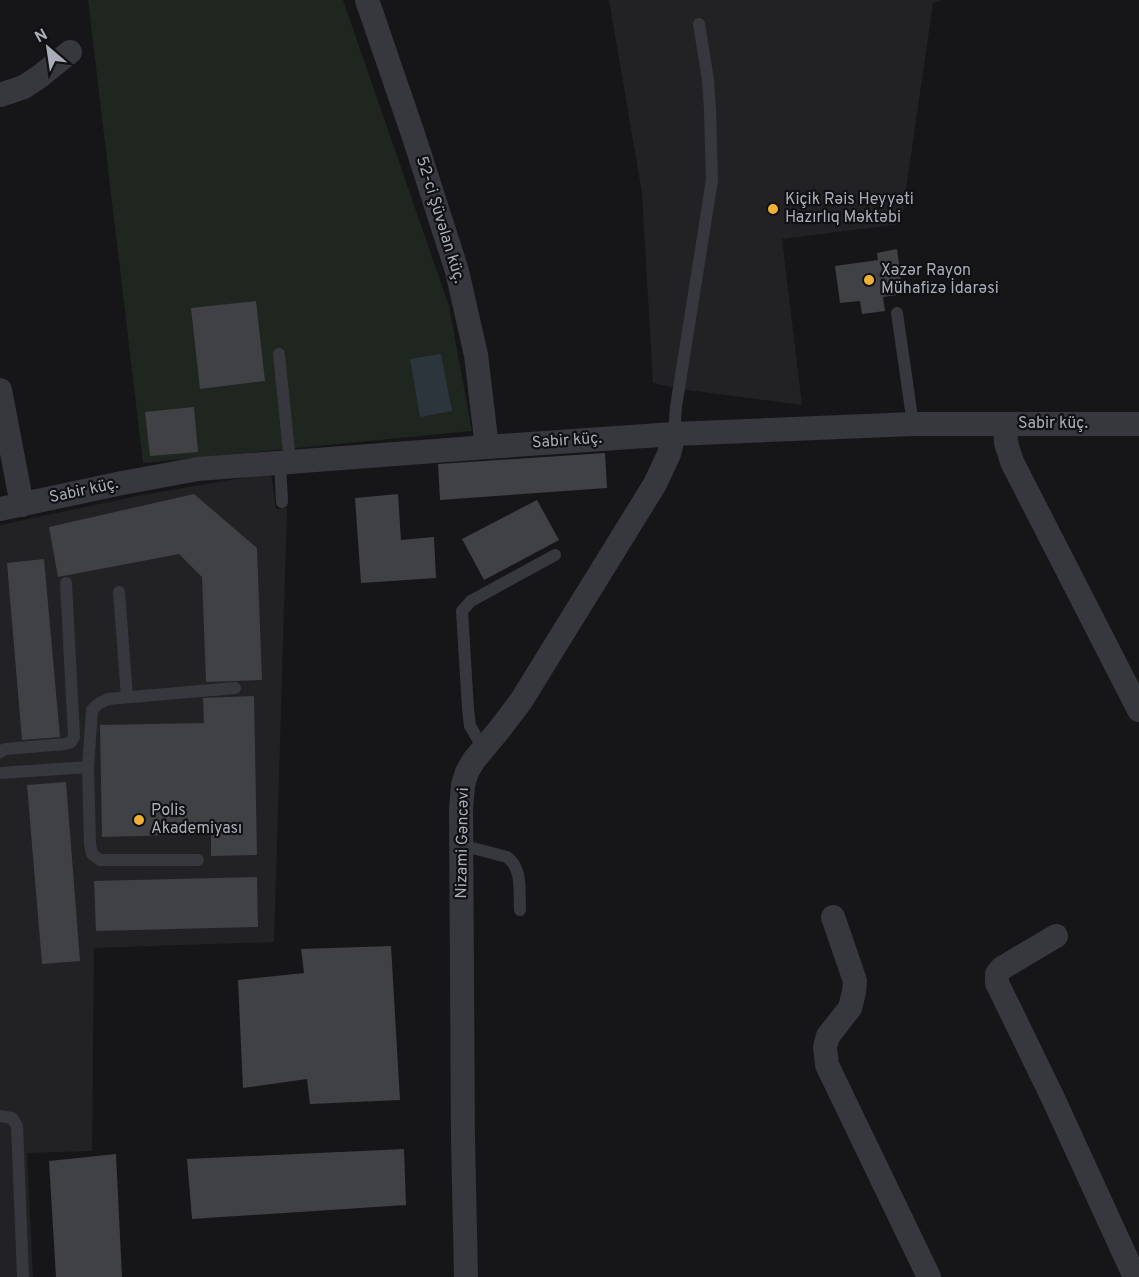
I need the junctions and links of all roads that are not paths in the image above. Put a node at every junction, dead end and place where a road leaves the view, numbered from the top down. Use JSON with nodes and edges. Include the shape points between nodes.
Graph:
{"nodes":[{"id":1,"x":367,"y":0,"type":"edge"},
{"id":2,"x":699,"y":24,"type":"dead end"},
{"id":3,"x":70,"y":52,"type":"dead end"},
{"id":4,"x":0,"y":95,"type":"edge"},
{"id":5,"x":897,"y":313,"type":"dead end"},
{"id":6,"x":279,"y":354,"type":"dead end"},
{"id":7,"x":0,"y":390,"type":"edge"},
{"id":8,"x":913,"y":424,"type":"junction"},
{"id":9,"x":1005,"y":424,"type":"junction"},
{"id":10,"x":1139,"y":424,"type":"edge"},
{"id":11,"x":674,"y":434,"type":"junction"},
{"id":12,"x":487,"y":447,"type":"junction"},
{"id":13,"x":285,"y":462,"type":"junction"},
{"id":14,"x":282,"y":502,"type":"dead end"},
{"id":15,"x":11,"y":507,"type":"edge"},
{"id":16,"x":555,"y":555,"type":"dead end"},
{"id":17,"x":66,"y":583,"type":"dead end"},
{"id":18,"x":119,"y":592,"type":"dead end"},
{"id":19,"x":235,"y":688,"type":"dead end"},
{"id":20,"x":127,"y":697,"type":"junction"},
{"id":21,"x":1139,"y":710,"type":"edge"},
{"id":22,"x":483,"y":748,"type":"junction"},
{"id":23,"x":0,"y":752,"type":"edge"},
{"id":24,"x":87,"y":767,"type":"junction"},
{"id":25,"x":0,"y":773,"type":"edge"},
{"id":26,"x":461,"y":845,"type":"junction"},
{"id":27,"x":198,"y":860,"type":"dead end"},
{"id":28,"x":520,"y":910,"type":"dead end"},
{"id":29,"x":833,"y":917,"type":"dead end"},
{"id":30,"x":1056,"y":936,"type":"dead end"},
{"id":31,"x":0,"y":1116,"type":"edge"},
{"id":32,"x":23,"y":1277,"type":"edge"},
{"id":33,"x":466,"y":1277,"type":"edge"},
{"id":34,"x":929,"y":1277,"type":"edge"},
{"id":35,"x":1135,"y":1277,"type":"edge"}],
"edges":[{"from":1,"to":12,"type":"street","name":"52-ci Şüvəlan küç.","via":[[457,271],[476,355]]},
{"from":2,"to":11,"type":"lane","via":[[708,80],[712,180]]},
{"from":3,"to":4,"type":"street","via":[[24,87]]},
{"from":5,"to":8,"type":"lane"},
{"from":6,"to":13,"type":"lane"},
{"from":7,"to":15,"type":"street"},
{"from":8,"to":9,"type":"street","name":"Sabir küç."},
{"from":8,"to":11,"type":"street","name":"Sabir küç."},
{"from":9,"to":10,"type":"street","name":"Sabir küç."},
{"from":9,"to":21,"type":"street","via":[[1012,462]]},
{"from":11,"to":12,"type":"street","name":"Sabir küç."},
{"from":11,"to":22,"type":"street","name":"Nizami Gəncəvi","via":[[655,484],[521,701]]},
{"from":12,"to":13,"type":"street","name":"Sabir küç."},
{"from":13,"to":14,"type":"lane"},
{"from":13,"to":15,"type":"street","name":"Sabir küç.","via":[[198,469]]},
{"from":16,"to":22,"type":"lane","via":[[471,601],[462,611],[468,709],[471,726]]},
{"from":17,"to":23,"type":"lane","via":[[74,737],[65,744]]},
{"from":18,"to":20,"type":"lane"},
{"from":19,"to":20,"type":"lane"},
{"from":20,"to":24,"type":"lane","via":[[108,699],[92,710]]},
{"from":22,"to":26,"type":"street","name":"Nizami Gəncəvi","via":[[463,785]]},
{"from":24,"to":25,"type":"lane"},
{"from":24,"to":27,"type":"lane","via":[[92,854],[100,860]]},
{"from":26,"to":28,"type":"lane","via":[[513,861],[518,870]]},
{"from":26,"to":33,"type":"street","name":"Nizami Gəncəvi"},
{"from":29,"to":34,"type":"street","via":[[855,981],[850,1008],[828,1036],[827,1065]]},
{"from":30,"to":35,"type":"street","via":[[1002,968],[997,983]]},
{"from":31,"to":32,"type":"lane","via":[[12,1118],[17,1126]]}]}
